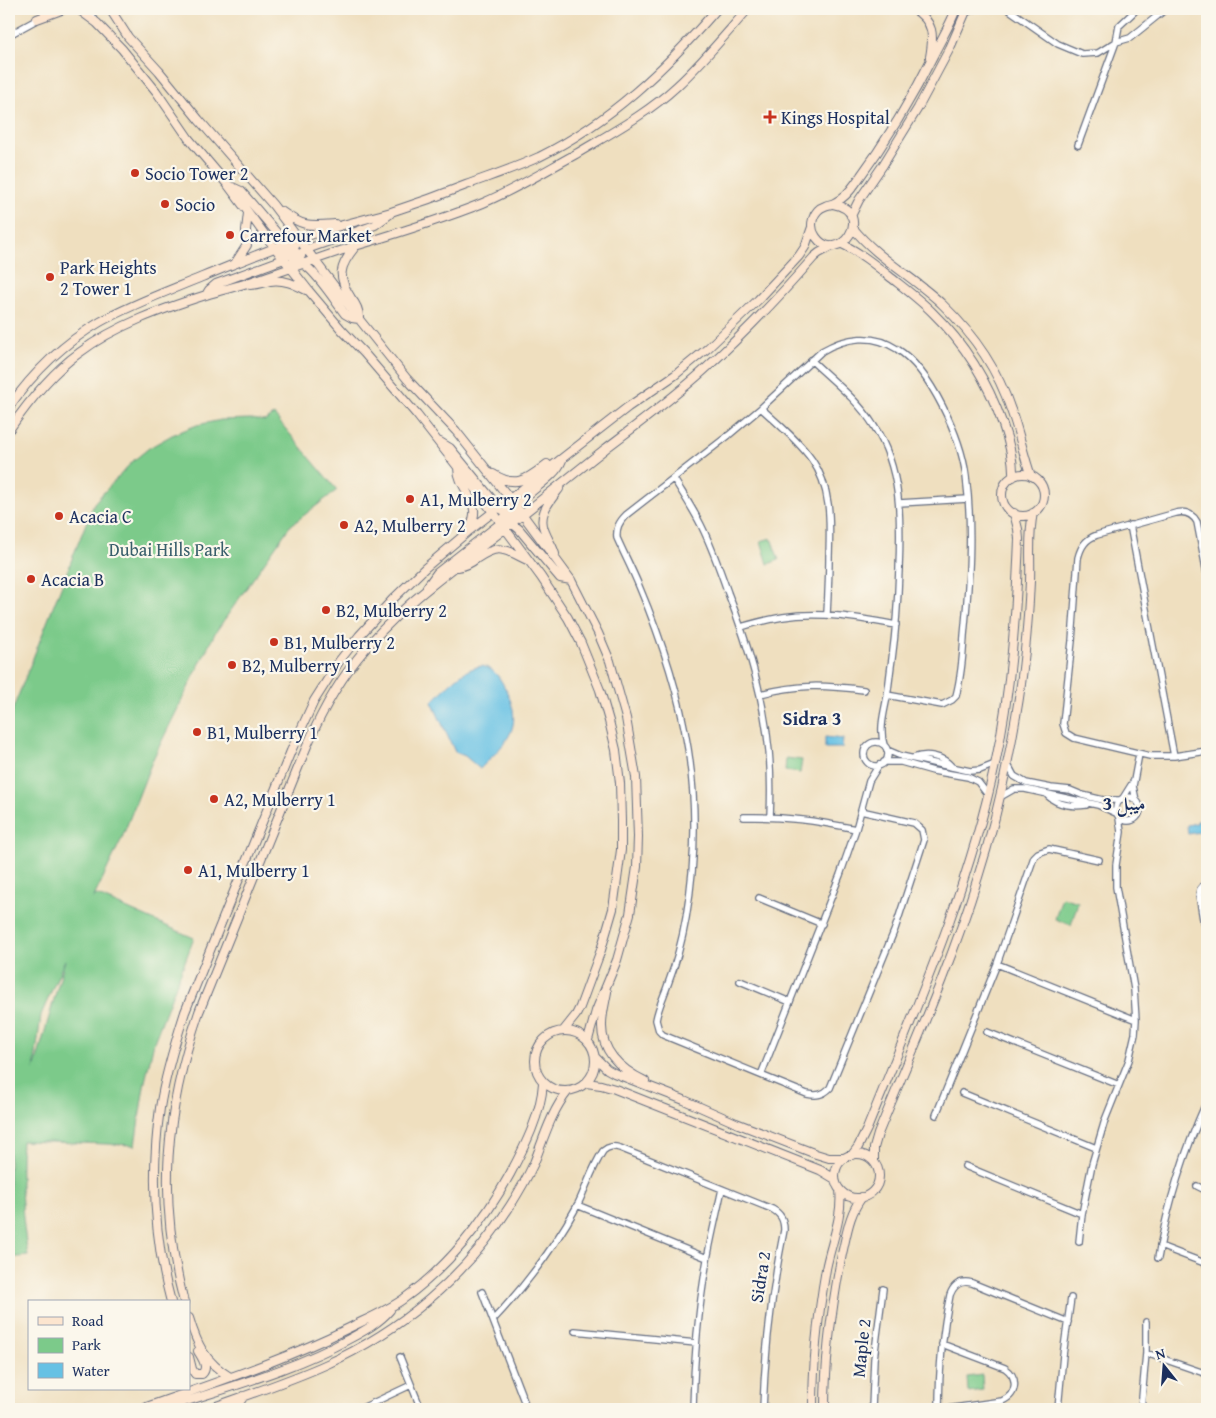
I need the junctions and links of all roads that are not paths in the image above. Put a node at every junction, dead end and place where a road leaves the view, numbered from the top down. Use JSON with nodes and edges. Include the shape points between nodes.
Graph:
{"nodes":[{"id":1,"x":56,"y":9,"type":"edge"},
{"id":2,"x":64,"y":9,"type":"edge"},
{"id":3,"x":78,"y":9,"type":"edge"},
{"id":4,"x":90,"y":9,"type":"edge"},
{"id":5,"x":104,"y":9,"type":"edge"},
{"id":6,"x":110,"y":9,"type":"edge"},
{"id":7,"x":717,"y":9,"type":"edge"},
{"id":8,"x":748,"y":9,"type":"edge"},
{"id":9,"x":914,"y":9,"type":"edge"},
{"id":10,"x":956,"y":9,"type":"edge"},
{"id":11,"x":974,"y":9,"type":"edge"},
{"id":12,"x":1008,"y":9,"type":"edge"},
{"id":13,"x":1137,"y":9,"type":"edge"},
{"id":14,"x":1166,"y":9,"type":"edge"},
{"id":15,"x":966,"y":11,"type":"edge"},
{"id":16,"x":37,"y":19,"type":"junction"},
{"id":17,"x":98,"y":23,"type":"junction"},
{"id":18,"x":9,"y":35,"type":"edge"},
{"id":19,"x":128,"y":37,"type":"junction"},
{"id":20,"x":1116,"y":42,"type":"junction"},
{"id":21,"x":929,"y":64,"type":"junction"},
{"id":22,"x":1078,"y":144,"type":"dead end"},
{"id":23,"x":228,"y":185,"type":"junction"},
{"id":24,"x":834,"y":204,"type":"junction"},
{"id":25,"x":273,"y":205,"type":"junction"},
{"id":26,"x":393,"y":211,"type":"junction"},
{"id":27,"x":248,"y":213,"type":"junction"},
{"id":28,"x":851,"y":216,"type":"junction"},
{"id":29,"x":347,"y":223,"type":"junction"},
{"id":30,"x":812,"y":226,"type":"junction"},
{"id":31,"x":853,"y":228,"type":"junction"},
{"id":32,"x":298,"y":239,"type":"junction"},
{"id":33,"x":286,"y":244,"type":"junction"},
{"id":34,"x":842,"y":244,"type":"junction"},
{"id":35,"x":356,"y":246,"type":"junction"},
{"id":36,"x":832,"y":246,"type":"junction"},
{"id":37,"x":275,"y":248,"type":"junction"},
{"id":38,"x":306,"y":249,"type":"junction"},
{"id":39,"x":292,"y":255,"type":"junction"},
{"id":40,"x":314,"y":260,"type":"junction"},
{"id":41,"x":304,"y":263,"type":"junction"},
{"id":42,"x":234,"y":264,"type":"junction"},
{"id":43,"x":290,"y":267,"type":"junction"},
{"id":44,"x":242,"y":285,"type":"junction"},
{"id":45,"x":309,"y":291,"type":"junction"},
{"id":46,"x":206,"y":295,"type":"junction"},
{"id":47,"x":359,"y":319,"type":"junction"},
{"id":48,"x":811,"y":360,"type":"junction"},
{"id":49,"x":9,"y":406,"type":"edge"},
{"id":50,"x":761,"y":408,"type":"junction"},
{"id":51,"x":9,"y":430,"type":"edge"},
{"id":52,"x":438,"y":441,"type":"junction"},
{"id":53,"x":562,"y":458,"type":"junction"},
{"id":54,"x":458,"y":467,"type":"junction"},
{"id":55,"x":487,"y":471,"type":"junction"},
{"id":56,"x":1031,"y":476,"type":"junction"},
{"id":57,"x":1013,"y":477,"type":"junction"},
{"id":58,"x":674,"y":479,"type":"junction"},
{"id":59,"x":564,"y":481,"type":"junction"},
{"id":60,"x":510,"y":499,"type":"junction"},
{"id":61,"x":968,"y":499,"type":"junction"},
{"id":62,"x":899,"y":503,"type":"junction"},
{"id":63,"x":516,"y":506,"type":"junction"},
{"id":64,"x":496,"y":510,"type":"junction"},
{"id":65,"x":1014,"y":513,"type":"junction"},
{"id":66,"x":1033,"y":513,"type":"junction"},
{"id":67,"x":523,"y":515,"type":"junction"},
{"id":68,"x":507,"y":520,"type":"junction"},
{"id":69,"x":1130,"y":525,"type":"junction"},
{"id":70,"x":470,"y":530,"type":"junction"},
{"id":71,"x":555,"y":558,"type":"junction"},
{"id":72,"x":528,"y":560,"type":"junction"},
{"id":73,"x":456,"y":567,"type":"junction"},
{"id":74,"x":1207,"y":574,"type":"edge"},
{"id":75,"x":571,"y":580,"type":"junction"},
{"id":76,"x":426,"y":592,"type":"junction"},
{"id":77,"x":827,"y":614,"type":"junction"},
{"id":78,"x":896,"y":625,"type":"junction"},
{"id":79,"x":741,"y":627,"type":"junction"},
{"id":80,"x":864,"y":690,"type":"dead end"},
{"id":81,"x":760,"y":694,"type":"junction"},
{"id":82,"x":887,"y":696,"type":"junction"},
{"id":83,"x":881,"y":726,"type":"junction"},
{"id":84,"x":872,"y":743,"type":"junction"},
{"id":85,"x":885,"y":748,"type":"junction"},
{"id":86,"x":1207,"y":751,"type":"edge"},
{"id":87,"x":1138,"y":754,"type":"junction"},
{"id":88,"x":1174,"y":756,"type":"junction"},
{"id":89,"x":867,"y":762,"type":"junction"},
{"id":90,"x":882,"y":763,"type":"junction"},
{"id":91,"x":1008,"y":763,"type":"junction"},
{"id":92,"x":995,"y":764,"type":"junction"},
{"id":93,"x":1134,"y":780,"type":"junction"},
{"id":94,"x":870,"y":781,"type":"junction"},
{"id":95,"x":988,"y":795,"type":"junction"},
{"id":96,"x":1000,"y":796,"type":"junction"},
{"id":97,"x":1121,"y":799,"type":"junction"},
{"id":98,"x":1136,"y":800,"type":"junction"},
{"id":99,"x":861,"y":811,"type":"junction"},
{"id":100,"x":1118,"y":815,"type":"junction"},
{"id":101,"x":770,"y":816,"type":"junction"},
{"id":102,"x":744,"y":817,"type":"dead end"},
{"id":103,"x":1130,"y":821,"type":"junction"},
{"id":104,"x":856,"y":829,"type":"junction"},
{"id":105,"x":1121,"y":837,"type":"junction"},
{"id":106,"x":1099,"y":860,"type":"dead end"},
{"id":107,"x":1207,"y":881,"type":"edge"},
{"id":108,"x":759,"y":898,"type":"dead end"},
{"id":109,"x":822,"y":924,"type":"junction"},
{"id":110,"x":1207,"y":944,"type":"edge"},
{"id":111,"x":207,"y":958,"type":"junction"},
{"id":112,"x":218,"y":963,"type":"junction"},
{"id":113,"x":997,"y":964,"type":"junction"},
{"id":114,"x":740,"y":982,"type":"dead end"},
{"id":115,"x":607,"y":983,"type":"junction"},
{"id":116,"x":790,"y":1002,"type":"junction"},
{"id":117,"x":1136,"y":1020,"type":"junction"},
{"id":118,"x":564,"y":1030,"type":"junction"},
{"id":119,"x":987,"y":1032,"type":"dead end"},
{"id":120,"x":588,"y":1040,"type":"junction"},
{"id":121,"x":596,"y":1058,"type":"junction"},
{"id":122,"x":761,"y":1075,"type":"junction"},
{"id":123,"x":544,"y":1083,"type":"junction"},
{"id":124,"x":586,"y":1083,"type":"junction"},
{"id":125,"x":1119,"y":1085,"type":"junction"},
{"id":126,"x":656,"y":1090,"type":"junction"},
{"id":127,"x":568,"y":1091,"type":"junction"},
{"id":128,"x":962,"y":1093,"type":"dead end"},
{"id":129,"x":1207,"y":1102,"type":"edge"},
{"id":130,"x":936,"y":1115,"type":"dead end"},
{"id":131,"x":1096,"y":1148,"type":"junction"},
{"id":132,"x":852,"y":1155,"type":"junction"},
{"id":133,"x":844,"y":1158,"type":"junction"},
{"id":134,"x":874,"y":1162,"type":"junction"},
{"id":135,"x":965,"y":1166,"type":"dead end"},
{"id":136,"x":835,"y":1179,"type":"junction"},
{"id":137,"x":1197,"y":1186,"type":"dead end"},
{"id":138,"x":722,"y":1189,"type":"junction"},
{"id":139,"x":840,"y":1190,"type":"junction"},
{"id":140,"x":1207,"y":1191,"type":"edge"},
{"id":141,"x":862,"y":1197,"type":"junction"},
{"id":142,"x":577,"y":1205,"type":"junction"},
{"id":143,"x":1082,"y":1214,"type":"junction"},
{"id":144,"x":1078,"y":1242,"type":"dead end"},
{"id":145,"x":1160,"y":1246,"type":"junction"},
{"id":146,"x":707,"y":1258,"type":"junction"},
{"id":147,"x":1158,"y":1258,"type":"dead end"},
{"id":148,"x":1207,"y":1264,"type":"edge"},
{"id":149,"x":883,"y":1289,"type":"dead end"},
{"id":150,"x":482,"y":1292,"type":"dead end"},
{"id":151,"x":1071,"y":1298,"type":"dead end"},
{"id":152,"x":171,"y":1300,"type":"edge"},
{"id":153,"x":184,"y":1300,"type":"edge"},
{"id":154,"x":394,"y":1305,"type":"junction"},
{"id":155,"x":493,"y":1320,"type":"junction"},
{"id":156,"x":190,"y":1321,"type":"edge"},
{"id":157,"x":1068,"y":1322,"type":"junction"},
{"id":158,"x":1146,"y":1322,"type":"dead end"},
{"id":159,"x":193,"y":1330,"type":"junction"},
{"id":160,"x":575,"y":1331,"type":"dead end"},
{"id":161,"x":696,"y":1343,"type":"junction"},
{"id":162,"x":942,"y":1344,"type":"junction"},
{"id":163,"x":1146,"y":1353,"type":"junction"},
{"id":164,"x":400,"y":1357,"type":"dead end"},
{"id":165,"x":190,"y":1361,"type":"edge"},
{"id":166,"x":1207,"y":1374,"type":"edge"},
{"id":167,"x":230,"y":1377,"type":"junction"},
{"id":168,"x":411,"y":1385,"type":"junction"},
{"id":169,"x":190,"y":1389,"type":"edge"},
{"id":170,"x":181,"y":1392,"type":"edge"},
{"id":171,"x":244,"y":1396,"type":"junction"},
{"id":172,"x":142,"y":1409,"type":"edge"},
{"id":173,"x":164,"y":1409,"type":"edge"},
{"id":174,"x":208,"y":1409,"type":"edge"},
{"id":175,"x":235,"y":1409,"type":"edge"},
{"id":176,"x":360,"y":1409,"type":"edge"},
{"id":177,"x":420,"y":1409,"type":"edge"},
{"id":178,"x":527,"y":1409,"type":"edge"},
{"id":179,"x":694,"y":1409,"type":"edge"},
{"id":180,"x":763,"y":1409,"type":"edge"},
{"id":181,"x":813,"y":1409,"type":"edge"},
{"id":182,"x":825,"y":1409,"type":"edge"},
{"id":183,"x":872,"y":1409,"type":"edge"},
{"id":184,"x":939,"y":1409,"type":"edge"},
{"id":185,"x":947,"y":1409,"type":"edge"},
{"id":186,"x":1058,"y":1409,"type":"edge"},
{"id":187,"x":1141,"y":1409,"type":"edge"}],
"edges":[{"from":1,"to":16,"type":"street"},
{"from":2,"to":16,"type":"street"},
{"from":3,"to":17,"type":"street"},
{"from":4,"to":17,"type":"street"},
{"from":5,"to":19,"type":"street"},
{"from":6,"to":19,"type":"street"},
{"from":7,"to":26,"type":"street","via":[[646,84],[568,142],[507,170]]},
{"from":8,"to":35,"type":"street","via":[[676,87],[620,128],[486,202]]},
{"from":9,"to":21,"type":"street","via":[[924,16],[932,30]]},
{"from":10,"to":21,"type":"street"},
{"from":11,"to":15,"type":"street"},
{"from":12,"to":20,"type":"street","via":[[1058,44],[1082,54],[1098,53]]},
{"from":13,"to":20,"type":"street","via":[[1119,26]]},
{"from":14,"to":20,"type":"street","via":[[1130,38]]},
{"from":15,"to":28,"type":"street","via":[[918,108]]},
{"from":16,"to":18,"type":"street"},
{"from":17,"to":23,"type":"street"},
{"from":19,"to":25,"type":"street"},
{"from":20,"to":22,"type":"street"},
{"from":21,"to":24,"type":"street","via":[[871,161],[849,192]]},
{"from":23,"to":27,"type":"street"},
{"from":23,"to":33,"type":"street","via":[[244,194]]},
{"from":24,"to":28,"type":"street"},
{"from":24,"to":30,"type":"street","via":[[816,212]]},
{"from":25,"to":29,"type":"street","via":[[307,225]]},
{"from":25,"to":32,"type":"street"},
{"from":26,"to":29,"type":"street"},
{"from":26,"to":38,"type":"street","via":[[375,225]]},
{"from":27,"to":37,"type":"street"},
{"from":27,"to":42,"type":"street","via":[[247,245]]},
{"from":28,"to":31,"type":"street"},
{"from":29,"to":32,"type":"street"},
{"from":30,"to":36,"type":"street","via":[[820,242]]},
{"from":30,"to":53,"type":"street","via":[[799,256],[708,348]]},
{"from":31,"to":34,"type":"street"},
{"from":31,"to":56,"type":"street","via":[[869,245],[942,304],[978,347],[1011,408]]},
{"from":32,"to":33,"type":"street"},
{"from":32,"to":38,"type":"street"},
{"from":32,"to":39,"type":"street"},
{"from":33,"to":37,"type":"street"},
{"from":33,"to":39,"type":"street"},
{"from":34,"to":36,"type":"street"},
{"from":34,"to":57,"type":"street","via":[[859,253],[912,294],[950,331],[966,352],[988,388],[1000,418],[1011,455]]},
{"from":35,"to":40,"type":"street"},
{"from":35,"to":47,"type":"street","via":[[343,264],[341,277],[358,310]]},
{"from":36,"to":59,"type":"street","via":[[814,257],[773,303],[703,371]]},
{"from":37,"to":39,"type":"street"},
{"from":37,"to":42,"type":"street"},
{"from":38,"to":39,"type":"street"},
{"from":38,"to":40,"type":"street"},
{"from":39,"to":40,"type":"street"},
{"from":39,"to":41,"type":"street"},
{"from":39,"to":43,"type":"street"},
{"from":39,"to":46,"type":"street","via":[[216,284]]},
{"from":40,"to":41,"type":"street"},
{"from":40,"to":47,"type":"street"},
{"from":41,"to":43,"type":"street"},
{"from":41,"to":47,"type":"street","via":[[345,314]]},
{"from":42,"to":49,"type":"street","via":[[117,312],[98,323],[52,357]]},
{"from":43,"to":44,"type":"street"},
{"from":43,"to":45,"type":"street"},
{"from":44,"to":45,"type":"street","via":[[284,281]]},
{"from":44,"to":46,"type":"street"},
{"from":45,"to":52,"type":"street"},
{"from":46,"to":51,"type":"street","via":[[125,326],[79,353],[30,399]]},
{"from":47,"to":55,"type":"street"},
{"from":48,"to":50,"type":"street"},
{"from":48,"to":61,"type":"street","via":[[833,344],[858,338],[885,342],[907,356],[943,406],[953,428],[966,474]]},
{"from":48,"to":62,"type":"street","via":[[854,401],[875,427],[894,471]]},
{"from":50,"to":58,"type":"street"},
{"from":50,"to":77,"type":"street","via":[[803,448],[822,476],[830,528]]},
{"from":52,"to":54,"type":"street"},
{"from":52,"to":64,"type":"street","via":[[450,448]]},
{"from":53,"to":55,"type":"street","via":[[519,482],[507,481]]},
{"from":53,"to":60,"type":"street"},
{"from":53,"to":63,"type":"street","via":[[558,469]]},
{"from":54,"to":64,"type":"street"},
{"from":54,"to":70,"type":"street","via":[[460,480],[474,509]]},
{"from":55,"to":60,"type":"street"},
{"from":56,"to":57,"type":"street","via":[[1019,474]]},
{"from":56,"to":66,"type":"street","via":[[1041,484],[1044,495],[1041,506]]},
{"from":57,"to":65,"type":"street","via":[[1007,482],[1003,495],[1004,502]]},
{"from":58,"to":79,"type":"street","via":[[710,544]]},
{"from":58,"to":122,"type":"street","via":[[621,520],[616,531],[672,677],[685,727],[692,778],[694,830],[690,888],[678,953],[656,1026],[668,1038]]},
{"from":59,"to":67,"type":"street"},
{"from":59,"to":71,"type":"street","via":[[542,516],[542,525],[553,546]]},
{"from":60,"to":63,"type":"street"},
{"from":60,"to":64,"type":"street"},
{"from":60,"to":68,"type":"street"},
{"from":61,"to":62,"type":"street"},
{"from":61,"to":82,"type":"street","via":[[967,612],[956,696],[942,705]]},
{"from":62,"to":78,"type":"street"},
{"from":63,"to":67,"type":"street"},
{"from":63,"to":68,"type":"street"},
{"from":64,"to":68,"type":"street"},
{"from":64,"to":70,"type":"street"},
{"from":65,"to":66,"type":"street"},
{"from":65,"to":92,"type":"street","via":[[1019,539],[1014,625]]},
{"from":66,"to":91,"type":"street","via":[[1023,669]]},
{"from":67,"to":68,"type":"street"},
{"from":67,"to":71,"type":"street"},
{"from":68,"to":72,"type":"street"},
{"from":68,"to":73,"type":"street"},
{"from":68,"to":75,"type":"street","via":[[519,529],[560,578]]},
{"from":68,"to":76,"type":"street","via":[[438,573]]},
{"from":69,"to":74,"type":"street","via":[[1181,512],[1190,514],[1197,522]]},
{"from":69,"to":87,"type":"street","via":[[1092,537],[1080,551],[1063,724],[1066,733],[1074,738]]},
{"from":69,"to":88,"type":"street"},
{"from":70,"to":111,"type":"street","via":[[386,605],[340,660],[323,686],[299,731]]},
{"from":71,"to":75,"type":"street"},
{"from":72,"to":73,"type":"street","via":[[497,549]]},
{"from":72,"to":118,"type":"street","via":[[568,618],[592,667],[609,721],[620,783],[621,850],[612,909],[580,1007]]},
{"from":73,"to":76,"type":"street"},
{"from":75,"to":115,"type":"street","via":[[610,661],[626,718],[636,777],[638,837],[634,891],[624,938]]},
{"from":76,"to":112,"type":"street","via":[[399,613],[370,643],[344,676],[323,711]]},
{"from":77,"to":78,"type":"street"},
{"from":77,"to":79,"type":"street","via":[[784,616]]},
{"from":78,"to":82,"type":"street"},
{"from":79,"to":81,"type":"street"},
{"from":80,"to":81,"type":"street","via":[[806,686]]},
{"from":81,"to":101,"type":"street","via":[[769,753]]},
{"from":82,"to":83,"type":"street"},
{"from":83,"to":84,"type":"street"},
{"from":83,"to":85,"type":"street"},
{"from":84,"to":85,"type":"street","via":[[880,743]]},
{"from":84,"to":89,"type":"street","via":[[865,749]]},
{"from":85,"to":90,"type":"street","via":[[887,756]]},
{"from":85,"to":92,"type":"street","via":[[896,755],[975,771]]},
{"from":86,"to":88,"type":"street"},
{"from":87,"to":88,"type":"street"},
{"from":87,"to":93,"type":"street"},
{"from":89,"to":90,"type":"street","via":[[873,765]]},
{"from":89,"to":94,"type":"street"},
{"from":90,"to":94,"type":"street"},
{"from":90,"to":95,"type":"street","via":[[901,762],[968,777],[978,782]]},
{"from":91,"to":96,"type":"street"},
{"from":91,"to":97,"type":"street","via":[[1014,776],[1021,781],[1103,800]]},
{"from":92,"to":95,"type":"street"},
{"from":93,"to":97,"type":"street"},
{"from":93,"to":98,"type":"street"},
{"from":94,"to":99,"type":"street"},
{"from":95,"to":132,"type":"street","via":[[946,932],[865,1134]]},
{"from":96,"to":100,"type":"street","via":[[1020,789],[1046,794],[1054,801],[1068,805],[1089,803]]},
{"from":96,"to":134,"type":"street","via":[[962,926],[878,1134]]},
{"from":97,"to":98,"type":"street","via":[[1131,797]]},
{"from":97,"to":100,"type":"street","via":[[1116,804]]},
{"from":98,"to":103,"type":"street","via":[[1140,811]]},
{"from":99,"to":104,"type":"street"},
{"from":99,"to":122,"type":"street","via":[[914,823],[924,835],[895,929],[830,1088],[825,1093],[813,1095]]},
{"from":100,"to":103,"type":"street"},
{"from":100,"to":105,"type":"street"},
{"from":101,"to":102,"type":"street"},
{"from":101,"to":104,"type":"street"},
{"from":103,"to":105,"type":"street"},
{"from":104,"to":109,"type":"street"},
{"from":105,"to":117,"type":"street","via":[[1116,887],[1134,989]]},
{"from":106,"to":113,"type":"street","via":[[1048,850],[1038,853],[1032,862]]},
{"from":107,"to":110,"type":"street","via":[[1200,888],[1199,895]]},
{"from":108,"to":109,"type":"street"},
{"from":109,"to":116,"type":"street"},
{"from":111,"to":112,"type":"street"},
{"from":111,"to":152,"type":"street","via":[[176,1040],[160,1108],[155,1200],[161,1256]]},
{"from":112,"to":153,"type":"street","via":[[188,1044],[169,1143],[170,1229]]},
{"from":113,"to":117,"type":"street"},
{"from":113,"to":130,"type":"street"},
{"from":114,"to":116,"type":"street"},
{"from":115,"to":120,"type":"street"},
{"from":115,"to":126,"type":"street","via":[[602,1024],[605,1045],[616,1063]]},
{"from":116,"to":122,"type":"street"},
{"from":117,"to":125,"type":"street","via":[[1129,1060]]},
{"from":118,"to":120,"type":"street","via":[[577,1032]]},
{"from":118,"to":123,"type":"street","via":[[548,1035],[535,1052],[537,1074]]},
{"from":119,"to":125,"type":"street"},
{"from":120,"to":121,"type":"street"},
{"from":121,"to":124,"type":"street","via":[[594,1071]]},
{"from":121,"to":126,"type":"street","via":[[614,1073]]},
{"from":123,"to":127,"type":"street","via":[[551,1088]]},
{"from":123,"to":154,"type":"street","via":[[540,1106],[527,1139],[486,1214],[450,1258]]},
{"from":124,"to":127,"type":"street"},
{"from":124,"to":136,"type":"street","via":[[615,1089],[811,1166]]},
{"from":125,"to":131,"type":"street"},
{"from":126,"to":133,"type":"street","via":[[816,1154]]},
{"from":127,"to":171,"type":"street","via":[[556,1109],[533,1165],[509,1208],[476,1253],[447,1284],[415,1311],[363,1346],[319,1368]]},
{"from":128,"to":131,"type":"street"},
{"from":129,"to":145,"type":"street","via":[[1178,1174]]},
{"from":131,"to":143,"type":"street"},
{"from":132,"to":133,"type":"street"},
{"from":132,"to":134,"type":"street","via":[[864,1155]]},
{"from":133,"to":136,"type":"street","via":[[836,1168]]},
{"from":134,"to":141,"type":"street","via":[[878,1174],[876,1185]]},
{"from":135,"to":143,"type":"street"},
{"from":136,"to":139,"type":"street"},
{"from":137,"to":140,"type":"street"},
{"from":138,"to":142,"type":"street","name":"Sidra 2","via":[[614,1146],[603,1151]]},
{"from":138,"to":146,"type":"street"},
{"from":138,"to":180,"type":"street","name":"Sidra 2","via":[[776,1212],[784,1225],[770,1308]]},
{"from":139,"to":141,"type":"street","via":[[850,1197]]},
{"from":139,"to":181,"type":"street","via":[[840,1211],[828,1258],[818,1326]]},
{"from":141,"to":182,"type":"street","via":[[849,1222],[834,1295]]},
{"from":142,"to":146,"type":"street"},
{"from":142,"to":155,"type":"street","name":"Sidra 2","via":[[540,1266]]},
{"from":143,"to":144,"type":"street"},
{"from":145,"to":147,"type":"street"},
{"from":145,"to":148,"type":"street"},
{"from":146,"to":161,"type":"street"},
{"from":149,"to":183,"type":"street","name":"Maple 2"},
{"from":150,"to":155,"type":"street"},
{"from":151,"to":157,"type":"street"},
{"from":154,"to":167,"type":"street","via":[[313,1346]]},
{"from":154,"to":173,"type":"street","via":[[379,1321],[340,1344],[292,1365]]},
{"from":155,"to":178,"type":"street"},
{"from":156,"to":159,"type":"street"},
{"from":157,"to":162,"type":"street","via":[[966,1282],[956,1285],[950,1295]]},
{"from":157,"to":186,"type":"street"},
{"from":158,"to":163,"type":"street"},
{"from":159,"to":165,"type":"street","via":[[204,1372],[193,1372]]},
{"from":159,"to":167,"type":"street","via":[[209,1360]]},
{"from":160,"to":161,"type":"street"},
{"from":161,"to":179,"type":"street"},
{"from":162,"to":184,"type":"street"},
{"from":162,"to":185,"type":"street","via":[[1005,1368],[1015,1383],[1013,1392],[1002,1401]]},
{"from":163,"to":166,"type":"street"},
{"from":163,"to":187,"type":"street"},
{"from":164,"to":168,"type":"street"},
{"from":167,"to":169,"type":"street"},
{"from":168,"to":176,"type":"street"},
{"from":168,"to":177,"type":"street"},
{"from":170,"to":172,"type":"street"},
{"from":171,"to":174,"type":"street"},
{"from":171,"to":175,"type":"street"}]}
